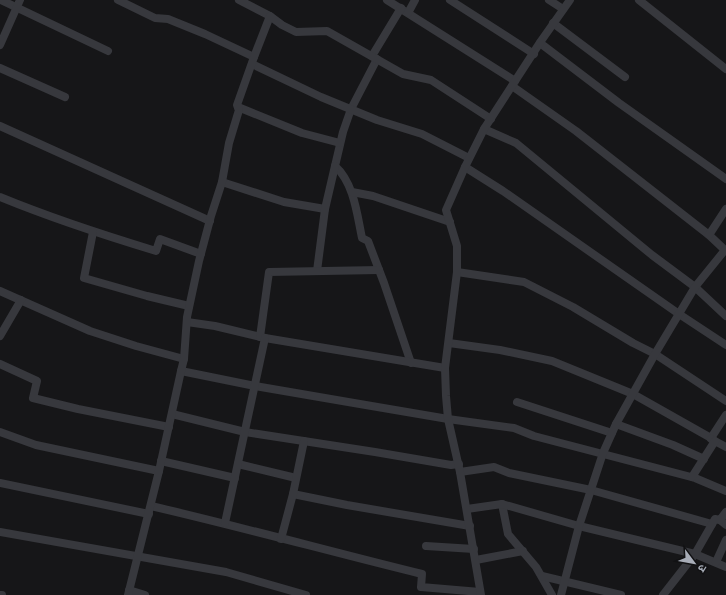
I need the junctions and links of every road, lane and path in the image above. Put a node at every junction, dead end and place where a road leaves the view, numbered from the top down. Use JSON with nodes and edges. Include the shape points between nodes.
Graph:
{"nodes":[{"id":1,"x":1,"y":0,"type":"edge"},
{"id":2,"x":118,"y":0,"type":"edge"},
{"id":3,"x":239,"y":0,"type":"edge"},
{"id":4,"x":387,"y":0,"type":"edge"},
{"id":5,"x":415,"y":0,"type":"edge"},
{"id":6,"x":450,"y":0,"type":"edge"},
{"id":7,"x":549,"y":0,"type":"edge"},
{"id":8,"x":570,"y":0,"type":"edge"},
{"id":9,"x":639,"y":0,"type":"edge"},
{"id":10,"x":18,"y":4,"type":"edge"},
{"id":11,"x":563,"y":9,"type":"junction"},
{"id":12,"x":404,"y":10,"type":"junction"},
{"id":13,"x":270,"y":16,"type":"junction"},
{"id":14,"x":553,"y":23,"type":"junction"},
{"id":15,"x":540,"y":43,"type":"junction"},
{"id":16,"x":0,"y":45,"type":"edge"},
{"id":17,"x":108,"y":51,"type":"dead end"},
{"id":18,"x":534,"y":54,"type":"junction"},
{"id":19,"x":375,"y":58,"type":"junction"},
{"id":20,"x":253,"y":60,"type":"junction"},
{"id":21,"x":0,"y":68,"type":"edge"},
{"id":22,"x":726,"y":69,"type":"edge"},
{"id":23,"x":625,"y":77,"type":"dead end"},
{"id":24,"x":514,"y":83,"type":"junction"},
{"id":25,"x":65,"y":97,"type":"dead end"},
{"id":26,"x":238,"y":107,"type":"junction"},
{"id":27,"x":350,"y":109,"type":"junction"},
{"id":28,"x":491,"y":119,"type":"junction"},
{"id":29,"x":0,"y":126,"type":"edge"},
{"id":30,"x":484,"y":130,"type":"junction"},
{"id":31,"x":340,"y":143,"type":"junction"},
{"id":32,"x":469,"y":158,"type":"junction"},
{"id":33,"x":335,"y":166,"type":"junction"},
{"id":34,"x":465,"y":166,"type":"junction"},
{"id":35,"x":726,"y":179,"type":"edge"},
{"id":36,"x":222,"y":182,"type":"junction"},
{"id":37,"x":352,"y":192,"type":"junction"},
{"id":38,"x":0,"y":197,"type":"edge"},
{"id":39,"x":325,"y":209,"type":"junction"},
{"id":40,"x":726,"y":209,"type":"edge"},
{"id":41,"x":210,"y":221,"type":"junction"},
{"id":42,"x":450,"y":222,"type":"junction"},
{"id":43,"x":93,"y":232,"type":"junction"},
{"id":44,"x":709,"y":235,"type":"junction"},
{"id":45,"x":725,"y":250,"type":"edge"},
{"id":46,"x":201,"y":254,"type":"junction"},
{"id":47,"x":379,"y":270,"type":"junction"},
{"id":48,"x":317,"y":271,"type":"junction"},
{"id":49,"x":457,"y":272,"type":"junction"},
{"id":50,"x":695,"y":287,"type":"junction"},
{"id":51,"x":0,"y":290,"type":"edge"},
{"id":52,"x":21,"y":300,"type":"junction"},
{"id":53,"x":189,"y":306,"type":"junction"},
{"id":54,"x":679,"y":314,"type":"junction"},
{"id":55,"x":726,"y":316,"type":"edge"},
{"id":56,"x":186,"y":322,"type":"junction"},
{"id":57,"x":0,"y":336,"type":"edge"},
{"id":58,"x":263,"y":337,"type":"junction"},
{"id":59,"x":449,"y":343,"type":"junction"},
{"id":60,"x":726,"y":345,"type":"edge"},
{"id":61,"x":655,"y":354,"type":"junction"},
{"id":62,"x":184,"y":359,"type":"junction"},
{"id":63,"x":411,"y":363,"type":"junction"},
{"id":64,"x":0,"y":364,"type":"edge"},
{"id":65,"x":446,"y":368,"type":"junction"},
{"id":66,"x":181,"y":371,"type":"junction"},
{"id":67,"x":255,"y":386,"type":"junction"},
{"id":68,"x":633,"y":394,"type":"junction"},
{"id":69,"x":726,"y":401,"type":"edge"},
{"id":70,"x":517,"y":402,"type":"dead end"},
{"id":71,"x":172,"y":414,"type":"junction"},
{"id":72,"x":726,"y":415,"type":"edge"},
{"id":73,"x":448,"y":419,"type":"junction"},
{"id":74,"x":616,"y":424,"type":"junction"},
{"id":75,"x":169,"y":427,"type":"junction"},
{"id":76,"x":0,"y":432,"type":"edge"},
{"id":77,"x":245,"y":432,"type":"junction"},
{"id":78,"x":612,"y":433,"type":"junction"},
{"id":79,"x":713,"y":440,"type":"junction"},
{"id":80,"x":304,"y":441,"type":"junction"},
{"id":81,"x":726,"y":447,"type":"edge"},
{"id":82,"x":603,"y":453,"type":"junction"},
{"id":83,"x":704,"y":459,"type":"junction"},
{"id":84,"x":162,"y":461,"type":"junction"},
{"id":85,"x":238,"y":464,"type":"junction"},
{"id":86,"x":460,"y":468,"type":"junction"},
{"id":87,"x":159,"y":471,"type":"junction"},
{"id":88,"x":692,"y":477,"type":"junction"},
{"id":89,"x":235,"y":478,"type":"junction"},
{"id":90,"x":296,"y":478,"type":"junction"},
{"id":91,"x":0,"y":483,"type":"edge"},
{"id":92,"x":591,"y":490,"type":"junction"},
{"id":93,"x":726,"y":491,"type":"edge"},
{"id":94,"x":292,"y":494,"type":"junction"},
{"id":95,"x":502,"y":504,"type":"junction"},
{"id":96,"x":151,"y":506,"type":"junction"},
{"id":97,"x":467,"y":509,"type":"junction"},
{"id":98,"x":726,"y":512,"type":"edge"},
{"id":99,"x":149,"y":514,"type":"junction"},
{"id":100,"x":224,"y":523,"type":"junction"},
{"id":101,"x":719,"y":523,"type":"edge"},
{"id":102,"x":470,"y":526,"type":"junction"},
{"id":103,"x":579,"y":526,"type":"junction"},
{"id":104,"x":0,"y":532,"type":"edge"},
{"id":105,"x":281,"y":539,"type":"junction"},
{"id":106,"x":726,"y":540,"type":"edge"},
{"id":107,"x":426,"y":546,"type":"dead end"},
{"id":108,"x":474,"y":549,"type":"junction"},
{"id":109,"x":522,"y":550,"type":"junction"},
{"id":110,"x":695,"y":554,"type":"junction"},
{"id":111,"x":138,"y":557,"type":"junction"},
{"id":112,"x":476,"y":560,"type":"junction"},
{"id":113,"x":716,"y":562,"type":"junction"},
{"id":114,"x":726,"y":567,"type":"edge"},
{"id":115,"x":542,"y":576,"type":"junction"},
{"id":116,"x":564,"y":582,"type":"junction"},
{"id":117,"x":128,"y":592,"type":"edge"},
{"id":118,"x":481,"y":594,"type":"edge"},
{"id":119,"x":145,"y":595,"type":"edge"},
{"id":120,"x":306,"y":595,"type":"edge"},
{"id":121,"x":552,"y":595,"type":"edge"},
{"id":122,"x":561,"y":595,"type":"edge"},
{"id":123,"x":621,"y":595,"type":"edge"},
{"id":124,"x":663,"y":595,"type":"edge"}],
"edges":[{"from":1,"to":10,"type":"street"},
{"from":2,"to":20,"type":"street","via":[[155,18],[168,19],[205,34]]},
{"from":3,"to":13,"type":"street"},
{"from":4,"to":12,"type":"street"},
{"from":5,"to":12,"type":"street"},
{"from":6,"to":18,"type":"street"},
{"from":7,"to":11,"type":"street"},
{"from":8,"to":11,"type":"street"},
{"from":9,"to":22,"type":"street"},
{"from":10,"to":16,"type":"street"},
{"from":10,"to":17,"type":"street"},
{"from":11,"to":14,"type":"street"},
{"from":12,"to":19,"type":"street"},
{"from":12,"to":24,"type":"street"},
{"from":13,"to":19,"type":"street","via":[[296,32],[327,31]]},
{"from":13,"to":20,"type":"street"},
{"from":14,"to":15,"type":"street"},
{"from":14,"to":23,"type":"street"},
{"from":15,"to":18,"type":"street"},
{"from":15,"to":35,"type":"street"},
{"from":18,"to":24,"type":"street"},
{"from":19,"to":27,"type":"street"},
{"from":19,"to":28,"type":"street","via":[[403,74],[430,80]]},
{"from":20,"to":26,"type":"street"},
{"from":20,"to":27,"type":"street","via":[[320,97]]},
{"from":21,"to":25,"type":"street"},
{"from":24,"to":28,"type":"street"},
{"from":24,"to":44,"type":"street"},
{"from":26,"to":31,"type":"street","via":[[302,133]]},
{"from":26,"to":36,"type":"street","via":[[228,143]]},
{"from":27,"to":31,"type":"street"},
{"from":27,"to":32,"type":"street","via":[[422,134]]},
{"from":28,"to":30,"type":"street"},
{"from":29,"to":41,"type":"street"},
{"from":30,"to":32,"type":"street"},
{"from":30,"to":50,"type":"street","via":[[516,143],[652,255]]},
{"from":31,"to":33,"type":"street"},
{"from":32,"to":34,"type":"street"},
{"from":33,"to":37,"type":"street"},
{"from":33,"to":39,"type":"street"},
{"from":34,"to":42,"type":"street","via":[[446,210]]},
{"from":34,"to":54,"type":"street"},
{"from":36,"to":39,"type":"street","via":[[284,202]]},
{"from":36,"to":41,"type":"street"},
{"from":37,"to":42,"type":"street","via":[[373,196]]},
{"from":37,"to":47,"type":"street","via":[[362,238],[368,241]]},
{"from":38,"to":43,"type":"street"},
{"from":39,"to":48,"type":"street"},
{"from":40,"to":44,"type":"street"},
{"from":41,"to":46,"type":"street"},
{"from":42,"to":49,"type":"street","via":[[457,246]]},
{"from":43,"to":46,"type":"street","via":[[156,251],[160,239]]},
{"from":43,"to":53,"type":"street","via":[[84,278]]},
{"from":44,"to":45,"type":"street"},
{"from":45,"to":50,"type":"street"},
{"from":46,"to":53,"type":"street"},
{"from":47,"to":48,"type":"street"},
{"from":47,"to":63,"type":"street"},
{"from":48,"to":58,"type":"street","via":[[269,272]]},
{"from":49,"to":59,"type":"street"},
{"from":49,"to":61,"type":"street","via":[[524,282]]},
{"from":50,"to":54,"type":"street"},
{"from":50,"to":55,"type":"street"},
{"from":51,"to":52,"type":"street"},
{"from":52,"to":57,"type":"street"},
{"from":52,"to":62,"type":"street","via":[[90,331]]},
{"from":53,"to":56,"type":"street"},
{"from":54,"to":60,"type":"street"},
{"from":54,"to":61,"type":"street"},
{"from":56,"to":58,"type":"street"},
{"from":56,"to":62,"type":"street"},
{"from":58,"to":63,"type":"street"},
{"from":58,"to":67,"type":"street"},
{"from":59,"to":65,"type":"street"},
{"from":59,"to":68,"type":"street","via":[[552,361]]},
{"from":61,"to":68,"type":"street"},
{"from":61,"to":69,"type":"street"},
{"from":62,"to":66,"type":"street"},
{"from":63,"to":65,"type":"street"},
{"from":64,"to":75,"type":"street","via":[[37,381],[33,398]]},
{"from":65,"to":73,"type":"street"},
{"from":66,"to":67,"type":"street"},
{"from":66,"to":71,"type":"street"},
{"from":67,"to":73,"type":"street"},
{"from":67,"to":77,"type":"street"},
{"from":68,"to":74,"type":"street"},
{"from":68,"to":79,"type":"street"},
{"from":70,"to":78,"type":"street"},
{"from":71,"to":75,"type":"street"},
{"from":71,"to":77,"type":"street"},
{"from":72,"to":79,"type":"street"},
{"from":73,"to":82,"type":"street","via":[[514,428],[534,436]]},
{"from":73,"to":86,"type":"street"},
{"from":74,"to":78,"type":"street"},
{"from":74,"to":83,"type":"street"},
{"from":75,"to":84,"type":"street"},
{"from":76,"to":87,"type":"street","via":[[36,445]]},
{"from":77,"to":80,"type":"street"},
{"from":77,"to":85,"type":"street"},
{"from":78,"to":82,"type":"street"},
{"from":79,"to":81,"type":"street"},
{"from":79,"to":83,"type":"street"},
{"from":80,"to":86,"type":"street"},
{"from":80,"to":90,"type":"street"},
{"from":82,"to":88,"type":"street"},
{"from":82,"to":92,"type":"street"},
{"from":83,"to":88,"type":"street"},
{"from":84,"to":87,"type":"street"},
{"from":84,"to":89,"type":"street"},
{"from":85,"to":89,"type":"street"},
{"from":85,"to":90,"type":"street"},
{"from":86,"to":92,"type":"street","via":[[494,466],[509,473]]},
{"from":86,"to":97,"type":"street"},
{"from":87,"to":96,"type":"street"},
{"from":88,"to":93,"type":"street"},
{"from":89,"to":100,"type":"street"},
{"from":90,"to":94,"type":"street"},
{"from":91,"to":99,"type":"street"},
{"from":92,"to":101,"type":"street"},
{"from":92,"to":103,"type":"street"},
{"from":94,"to":102,"type":"street"},
{"from":94,"to":105,"type":"street"},
{"from":95,"to":97,"type":"street"},
{"from":95,"to":103,"type":"street"},
{"from":95,"to":109,"type":"street","via":[[508,534]]},
{"from":96,"to":99,"type":"street"},
{"from":96,"to":100,"type":"street"},
{"from":97,"to":102,"type":"street"},
{"from":98,"to":101,"type":"street"},
{"from":99,"to":111,"type":"street"},
{"from":100,"to":105,"type":"street"},
{"from":101,"to":110,"type":"street"},
{"from":102,"to":108,"type":"street"},
{"from":103,"to":110,"type":"street"},
{"from":103,"to":116,"type":"street"},
{"from":104,"to":111,"type":"street"},
{"from":105,"to":118,"type":"street","via":[[422,574],[421,587]]},
{"from":106,"to":113,"type":"street"},
{"from":107,"to":108,"type":"street"},
{"from":108,"to":112,"type":"street"},
{"from":109,"to":112,"type":"street"},
{"from":109,"to":115,"type":"street"},
{"from":110,"to":113,"type":"street"},
{"from":110,"to":124,"type":"street"},
{"from":111,"to":117,"type":"street"},
{"from":111,"to":120,"type":"street","via":[[226,572]]},
{"from":112,"to":118,"type":"street"},
{"from":113,"to":114,"type":"street"},
{"from":115,"to":116,"type":"street"},
{"from":115,"to":121,"type":"street"},
{"from":116,"to":122,"type":"street"},
{"from":116,"to":123,"type":"street"},
{"from":117,"to":119,"type":"street"}]}
